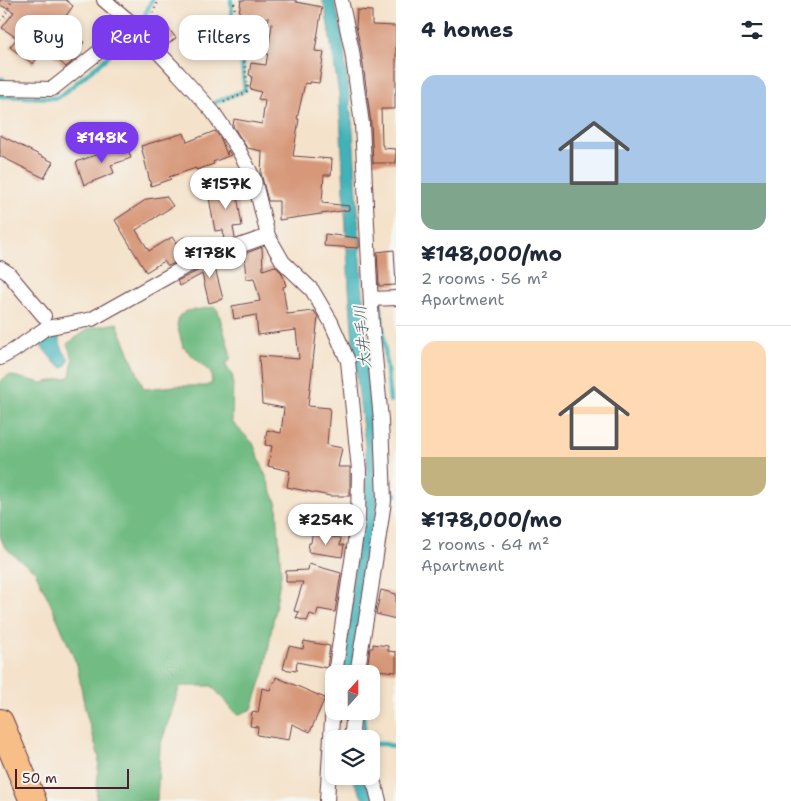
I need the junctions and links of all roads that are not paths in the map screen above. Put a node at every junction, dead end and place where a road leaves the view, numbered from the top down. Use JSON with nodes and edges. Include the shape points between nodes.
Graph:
{"nodes":[{"id":1,"x":104,"y":0,"type":"edge"},
{"id":2,"x":341,"y":0,"type":"edge"},
{"id":3,"x":123,"y":15,"type":"edge"},
{"id":4,"x":92,"y":57,"type":"edge"},
{"id":5,"x":165,"y":60,"type":"edge"},
{"id":6,"x":0,"y":88,"type":"edge"},
{"id":7,"x":268,"y":236,"type":"junction"},
{"id":8,"x":0,"y":268,"type":"edge"},
{"id":9,"x":396,"y":298,"type":"edge"},
{"id":10,"x":372,"y":299,"type":"junction"},
{"id":11,"x":44,"y":316,"type":"dead end"},
{"id":12,"x":0,"y":358,"type":"edge"},
{"id":13,"x":336,"y":665,"type":"edge"},
{"id":14,"x":359,"y":665,"type":"edge"},
{"id":15,"x":332,"y":720,"type":"edge"},
{"id":16,"x":0,"y":722,"type":"edge"},
{"id":17,"x":0,"y":751,"type":"edge"},
{"id":18,"x":375,"y":785,"type":"edge"},
{"id":19,"x":20,"y":801,"type":"edge"},
{"id":20,"x":33,"y":801,"type":"edge"},
{"id":21,"x":327,"y":801,"type":"edge"},
{"id":22,"x":379,"y":801,"type":"edge"}],
"edges":[{"from":1,"to":3,"type":"street"},
{"from":2,"to":10,"type":"street","via":[[362,124]]},
{"from":4,"to":6,"type":"street","via":[[52,89]]},
{"from":5,"to":7,"type":"street","via":[[210,109],[238,149],[254,179]]},
{"from":7,"to":12,"type":"street","via":[[207,257],[92,319],[46,328]]},
{"from":7,"to":13,"type":"street","via":[[283,262],[312,290],[348,361],[359,470],[358,521]]},
{"from":8,"to":11,"type":"street","via":[[8,273]]},
{"from":9,"to":10,"type":"street"},
{"from":10,"to":14,"type":"street","via":[[384,501]]},
{"from":15,"to":21,"type":"street"},
{"from":16,"to":20,"type":"highway"},
{"from":17,"to":19,"type":"highway"},
{"from":18,"to":22,"type":"street"}]}
